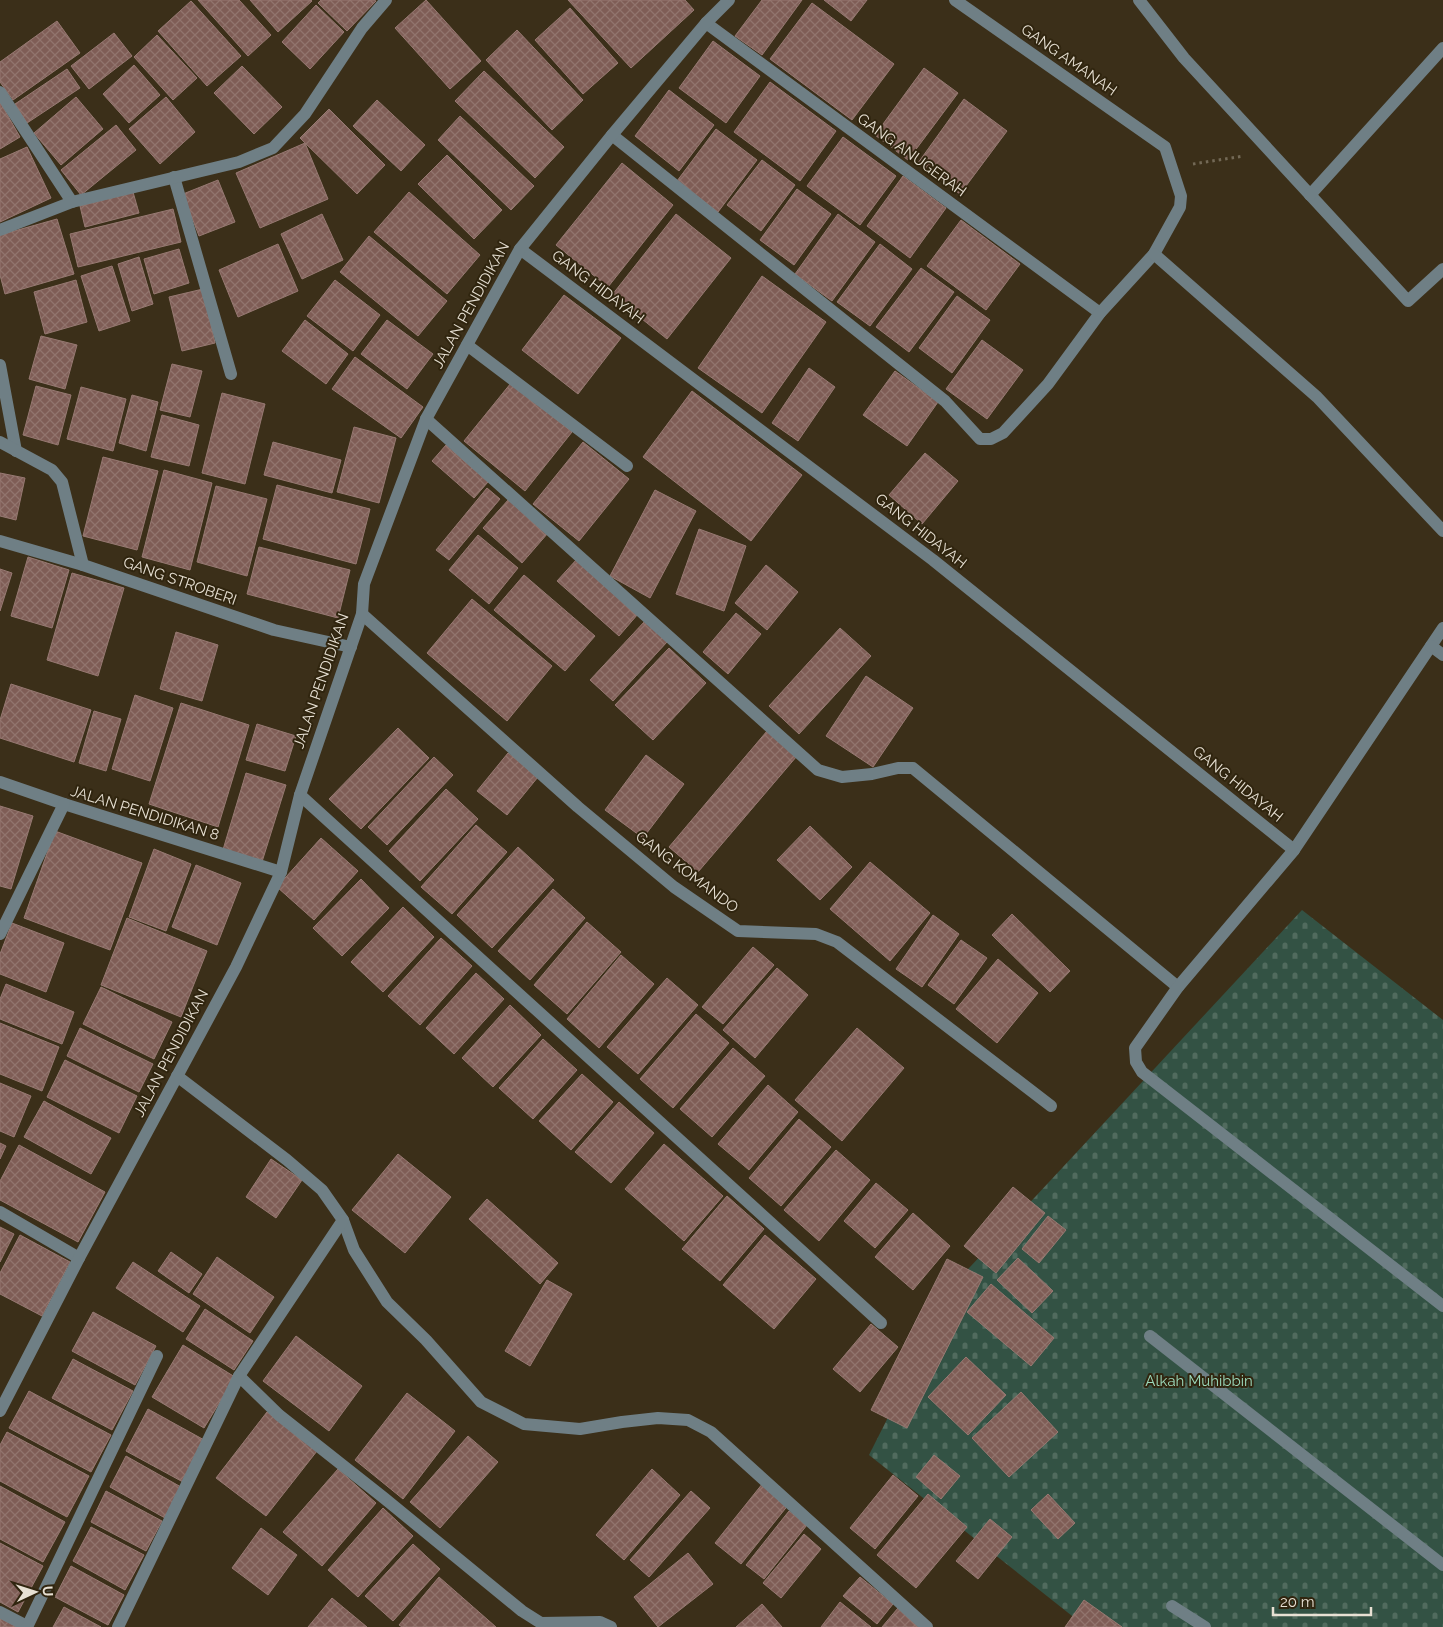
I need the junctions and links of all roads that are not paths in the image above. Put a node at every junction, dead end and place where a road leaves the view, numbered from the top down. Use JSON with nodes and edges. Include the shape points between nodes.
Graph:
{"nodes":[{"id":1,"x":386,"y":0,"type":"edge"},
{"id":2,"x":729,"y":0,"type":"edge"},
{"id":3,"x":955,"y":0,"type":"edge"},
{"id":4,"x":1139,"y":0,"type":"edge"},
{"id":5,"x":706,"y":23,"type":"junction"},
{"id":6,"x":1443,"y":48,"type":"edge"},
{"id":7,"x":0,"y":92,"type":"edge"},
{"id":8,"x":612,"y":135,"type":"junction"},
{"id":9,"x":174,"y":177,"type":"junction"},
{"id":10,"x":1310,"y":195,"type":"junction"},
{"id":11,"x":72,"y":202,"type":"junction"},
{"id":12,"x":0,"y":230,"type":"edge"},
{"id":13,"x":520,"y":249,"type":"junction"},
{"id":14,"x":1154,"y":254,"type":"junction"},
{"id":15,"x":1443,"y":269,"type":"edge"},
{"id":16,"x":1100,"y":313,"type":"junction"},
{"id":17,"x":467,"y":345,"type":"junction"},
{"id":18,"x":0,"y":366,"type":"edge"},
{"id":19,"x":231,"y":374,"type":"dead end"},
{"id":20,"x":426,"y":419,"type":"junction"},
{"id":21,"x":0,"y":442,"type":"edge"},
{"id":22,"x":16,"y":451,"type":"junction"},
{"id":23,"x":627,"y":466,"type":"dead end"},
{"id":24,"x":1443,"y":531,"type":"edge"},
{"id":25,"x":0,"y":541,"type":"edge"},
{"id":26,"x":83,"y":565,"type":"junction"},
{"id":27,"x":362,"y":614,"type":"junction"},
{"id":28,"x":1443,"y":628,"type":"edge"},
{"id":29,"x":1431,"y":646,"type":"junction"},
{"id":30,"x":350,"y":647,"type":"junction"},
{"id":31,"x":1443,"y":655,"type":"edge"},
{"id":32,"x":0,"y":782,"type":"edge"},
{"id":33,"x":300,"y":795,"type":"junction"},
{"id":34,"x":64,"y":804,"type":"junction"},
{"id":35,"x":1294,"y":850,"type":"junction"},
{"id":36,"x":281,"y":872,"type":"junction"},
{"id":37,"x":0,"y":934,"type":"edge"},
{"id":38,"x":1178,"y":987,"type":"junction"},
{"id":39,"x":177,"y":1076,"type":"junction"},
{"id":40,"x":1051,"y":1106,"type":"dead end"},
{"id":41,"x":0,"y":1212,"type":"edge"},
{"id":42,"x":343,"y":1220,"type":"junction"},
{"id":43,"x":79,"y":1258,"type":"junction"},
{"id":44,"x":1443,"y":1306,"type":"edge"},
{"id":45,"x":881,"y":1323,"type":"dead end"},
{"id":46,"x":1150,"y":1336,"type":"dead end"},
{"id":47,"x":157,"y":1356,"type":"dead end"},
{"id":48,"x":239,"y":1376,"type":"junction"},
{"id":49,"x":0,"y":1412,"type":"edge"},
{"id":50,"x":1443,"y":1565,"type":"edge"},
{"id":51,"x":1172,"y":1606,"type":"dead end"},
{"id":52,"x":0,"y":1612,"type":"edge"},
{"id":53,"x":539,"y":1625,"type":"edge"},
{"id":54,"x":27,"y":1626,"type":"edge"},
{"id":55,"x":118,"y":1627,"type":"edge"},
{"id":56,"x":611,"y":1627,"type":"edge"},
{"id":57,"x":926,"y":1627,"type":"edge"},
{"id":58,"x":1205,"y":1627,"type":"edge"}],
"edges":[{"from":1,"to":9,"type":"street","via":[[362,28],[305,114],[273,148],[238,162]]},
{"from":2,"to":5,"type":"street","name":"JALAN PENDIDIKAN"},
{"from":3,"to":14,"type":"street","name":"GANG AMANAH","via":[[1165,146],[1181,196],[1180,207]]},
{"from":4,"to":10,"type":"street","via":[[1184,58]]},
{"from":5,"to":8,"type":"street","name":"JALAN PENDIDIKAN"},
{"from":5,"to":16,"type":"street","name":"GANG ANUGERAH"},
{"from":6,"to":10,"type":"street"},
{"from":7,"to":11,"type":"street"},
{"from":8,"to":13,"type":"street","name":"JALAN PENDIDIKAN"},
{"from":8,"to":16,"type":"street","via":[[945,401],[980,439],[1003,433],[1048,384]]},
{"from":9,"to":11,"type":"street"},
{"from":9,"to":19,"type":"street"},
{"from":10,"to":15,"type":"street","via":[[1408,301]]},
{"from":11,"to":12,"type":"street"},
{"from":13,"to":17,"type":"street","name":"JALAN PENDIDIKAN"},
{"from":13,"to":35,"type":"street","name":"GANG HIDAYAH","via":[[933,560]]},
{"from":14,"to":16,"type":"street"},
{"from":14,"to":24,"type":"street","via":[[1317,397]]},
{"from":17,"to":20,"type":"street","name":"JALAN PENDIDIKAN"},
{"from":17,"to":23,"type":"street"},
{"from":18,"to":22,"type":"street"},
{"from":20,"to":27,"type":"street","name":"JALAN PENDIDIKAN","via":[[364,584]]},
{"from":20,"to":38,"type":"street","via":[[818,770],[842,778],[913,768]]},
{"from":21,"to":22,"type":"street"},
{"from":22,"to":26,"type":"street","via":[[52,470],[62,482]]},
{"from":25,"to":26,"type":"street","name":"GANG STROBERI"},
{"from":26,"to":30,"type":"street","name":"GANG STROBERI","via":[[274,630]]},
{"from":27,"to":30,"type":"street","name":"JALAN PENDIDIKAN"},
{"from":27,"to":40,"type":"street","name":"GANG KOMANDO","via":[[578,807],[674,887],[738,931],[816,934],[837,942]]},
{"from":28,"to":29,"type":"street"},
{"from":29,"to":31,"type":"street"},
{"from":29,"to":35,"type":"street"},
{"from":30,"to":33,"type":"street","name":"JALAN PENDIDIKAN"},
{"from":32,"to":34,"type":"street","name":"JALAN PENDIDIKAN 8"},
{"from":33,"to":36,"type":"street","name":"JALAN PENDIDIKAN"},
{"from":33,"to":45,"type":"street"},
{"from":34,"to":36,"type":"street","name":"JALAN PENDIDIKAN 8"},
{"from":34,"to":37,"type":"street"},
{"from":35,"to":38,"type":"street"},
{"from":36,"to":39,"type":"street","name":"JALAN PENDIDIKAN","via":[[236,967]]},
{"from":38,"to":44,"type":"street","via":[[1135,1048],[1136,1062],[1142,1072]]},
{"from":39,"to":42,"type":"street","via":[[322,1190]]},
{"from":39,"to":43,"type":"street","name":"JALAN PENDIDIKAN"},
{"from":41,"to":43,"type":"street"},
{"from":42,"to":48,"type":"street"},
{"from":42,"to":57,"type":"street","via":[[354,1250],[387,1302],[482,1402],[524,1424],[580,1429],[658,1418],[688,1420],[711,1432]]},
{"from":43,"to":49,"type":"street","name":"JALAN PENDIDIKAN"},
{"from":46,"to":50,"type":"street"},
{"from":47,"to":54,"type":"street"},
{"from":48,"to":53,"type":"street","via":[[279,1416]]},
{"from":48,"to":55,"type":"street"},
{"from":51,"to":58,"type":"street"},
{"from":52,"to":54,"type":"street"},
{"from":53,"to":56,"type":"street","via":[[600,1622]]}]}
